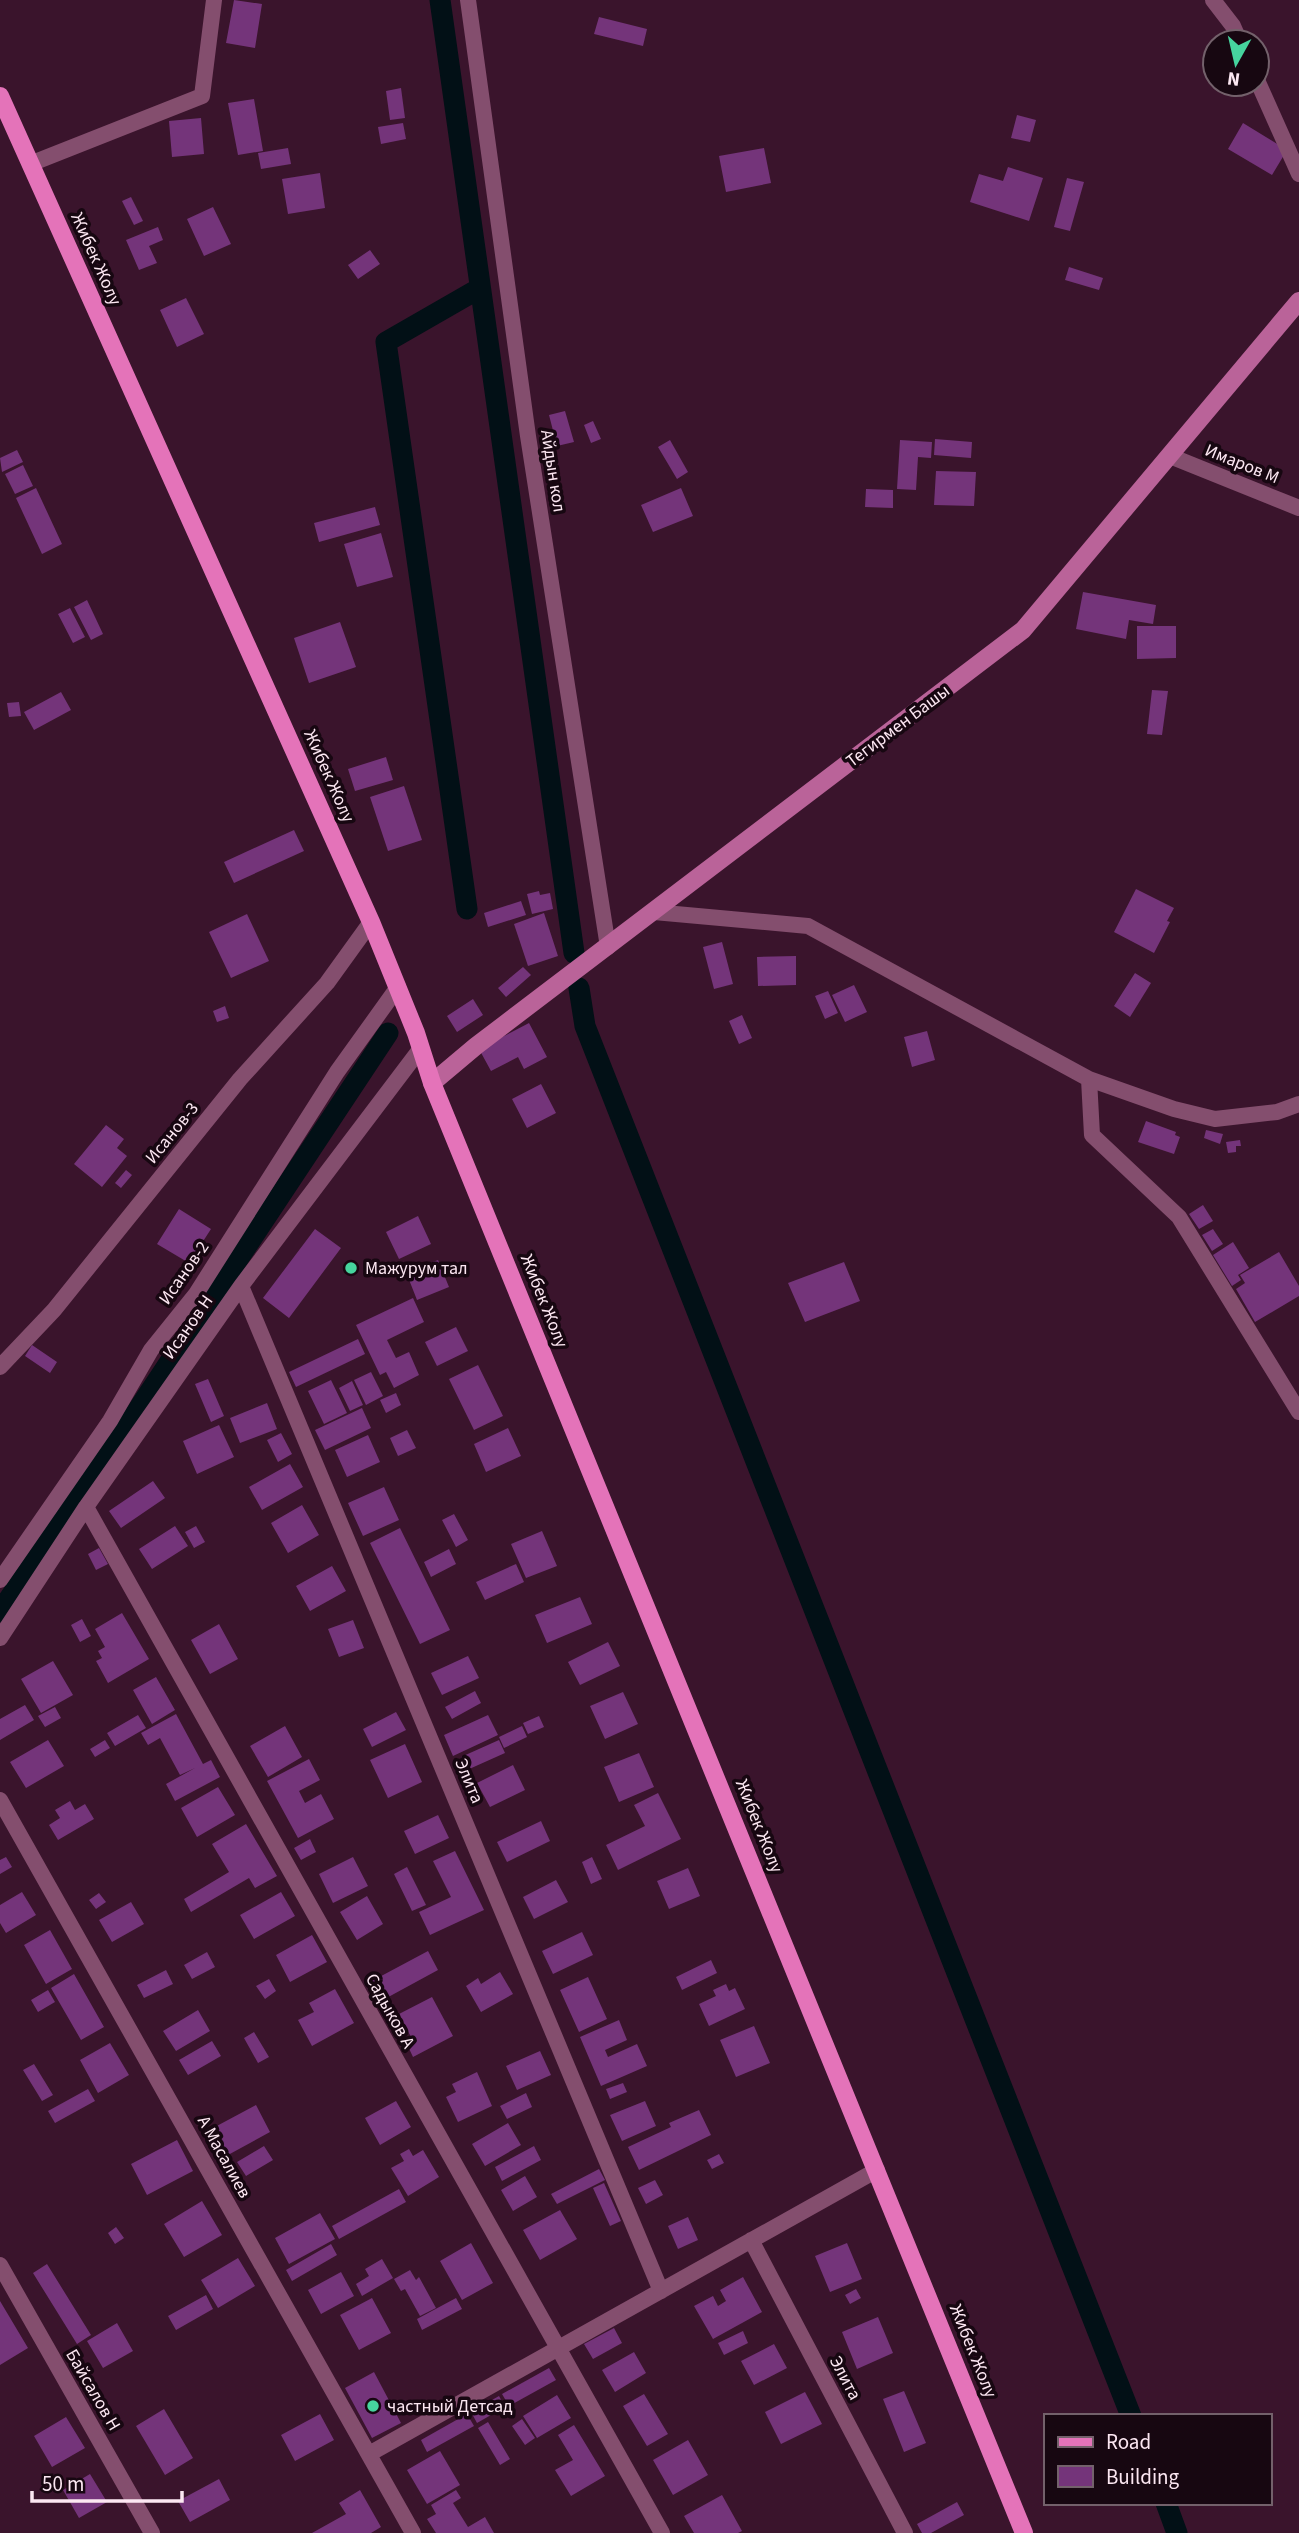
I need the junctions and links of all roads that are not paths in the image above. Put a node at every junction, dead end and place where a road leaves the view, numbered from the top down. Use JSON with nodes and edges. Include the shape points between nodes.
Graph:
{"nodes":[{"id":1,"x":214,"y":0,"type":"edge"},
{"id":2,"x":468,"y":0,"type":"edge"},
{"id":3,"x":1213,"y":0,"type":"edge"},
{"id":4,"x":1234,"y":28,"type":"edge"},
{"id":5,"x":0,"y":96,"type":"edge"},
{"id":6,"x":1265,"y":98,"type":"edge"},
{"id":7,"x":30,"y":164,"type":"junction"},
{"id":8,"x":1299,"y":174,"type":"edge"},
{"id":9,"x":1299,"y":301,"type":"edge"},
{"id":10,"x":1170,"y":456,"type":"junction"},
{"id":11,"x":1299,"y":508,"type":"edge"},
{"id":12,"x":654,"y":912,"type":"junction"},
{"id":13,"x":371,"y":922,"type":"junction"},
{"id":14,"x":608,"y":947,"type":"junction"},
{"id":15,"x":398,"y":987,"type":"junction"},
{"id":16,"x":421,"y":1048,"type":"junction"},
{"id":17,"x":1089,"y":1079,"type":"junction"},
{"id":18,"x":432,"y":1083,"type":"junction"},
{"id":19,"x":1299,"y":1104,"type":"edge"},
{"id":20,"x":240,"y":1286,"type":"junction"},
{"id":21,"x":0,"y":1367,"type":"edge"},
{"id":22,"x":1299,"y":1412,"type":"edge"},
{"id":23,"x":86,"y":1507,"type":"junction"},
{"id":24,"x":0,"y":1580,"type":"edge"},
{"id":25,"x":0,"y":1638,"type":"edge"},
{"id":26,"x":0,"y":1800,"type":"edge"},
{"id":27,"x":877,"y":2170,"type":"junction"},
{"id":28,"x":751,"y":2241,"type":"junction"},
{"id":29,"x":0,"y":2265,"type":"edge"},
{"id":30,"x":662,"y":2291,"type":"junction"},
{"id":31,"x":557,"y":2349,"type":"junction"},
{"id":32,"x":369,"y":2454,"type":"junction"},
{"id":33,"x":152,"y":2533,"type":"edge"},
{"id":34,"x":413,"y":2533,"type":"edge"},
{"id":35,"x":662,"y":2533,"type":"edge"},
{"id":36,"x":905,"y":2533,"type":"edge"},
{"id":37,"x":1024,"y":2533,"type":"edge"}],
"edges":[{"from":1,"to":7,"type":"street","via":[[202,96]]},
{"from":2,"to":14,"type":"street","name":"Айдын кол","via":[[528,436]]},
{"from":3,"to":4,"type":"street"},
{"from":5,"to":7,"type":"main road","name":"Жибек Жолу"},
{"from":6,"to":8,"type":"street"},
{"from":7,"to":13,"type":"main road","name":"Жибек Жолу"},
{"from":9,"to":10,"type":"street","name":"Тегирмен Башы"},
{"from":10,"to":11,"type":"street","name":"Имаров М"},
{"from":10,"to":12,"type":"street","name":"Тегирмен Башы","via":[[1023,630]]},
{"from":12,"to":14,"type":"street","name":"Тегирмен Башы"},
{"from":12,"to":17,"type":"street","via":[[808,926]]},
{"from":13,"to":15,"type":"main road","name":"Жибек Жолу"},
{"from":13,"to":21,"type":"street","name":"Исанов-3","via":[[327,983],[240,1079],[54,1310]]},
{"from":14,"to":18,"type":"street","name":"Тегирмен Башы"},
{"from":15,"to":16,"type":"main road","name":"Жибек Жолу"},
{"from":15,"to":24,"type":"street","name":"Исанов-2"},
{"from":16,"to":18,"type":"main road","name":"Жибек Жолу"},
{"from":16,"to":20,"type":"street","name":"Исанов Н"},
{"from":17,"to":19,"type":"street","via":[[1215,1119],[1277,1112]]},
{"from":17,"to":22,"type":"street","via":[[1091,1135],[1179,1217]]},
{"from":18,"to":27,"type":"main road","name":"Жибек Жолу"},
{"from":20,"to":23,"type":"street","name":"Исанов Н"},
{"from":20,"to":30,"type":"street","name":"Элита"},
{"from":23,"to":25,"type":"street","name":"Исанов Н"},
{"from":23,"to":31,"type":"street","name":"Садыков А"},
{"from":26,"to":32,"type":"street","name":"А Масалиев"},
{"from":27,"to":28,"type":"street"},
{"from":27,"to":37,"type":"main road","name":"Жибек Жолу"},
{"from":28,"to":30,"type":"street"},
{"from":28,"to":36,"type":"street","name":"Элита"},
{"from":29,"to":33,"type":"street","name":"Байсалов Н"},
{"from":30,"to":31,"type":"street"},
{"from":31,"to":32,"type":"street"},
{"from":31,"to":35,"type":"street","name":"Садыков А"},
{"from":32,"to":34,"type":"street","name":"А Масалиев"}]}
